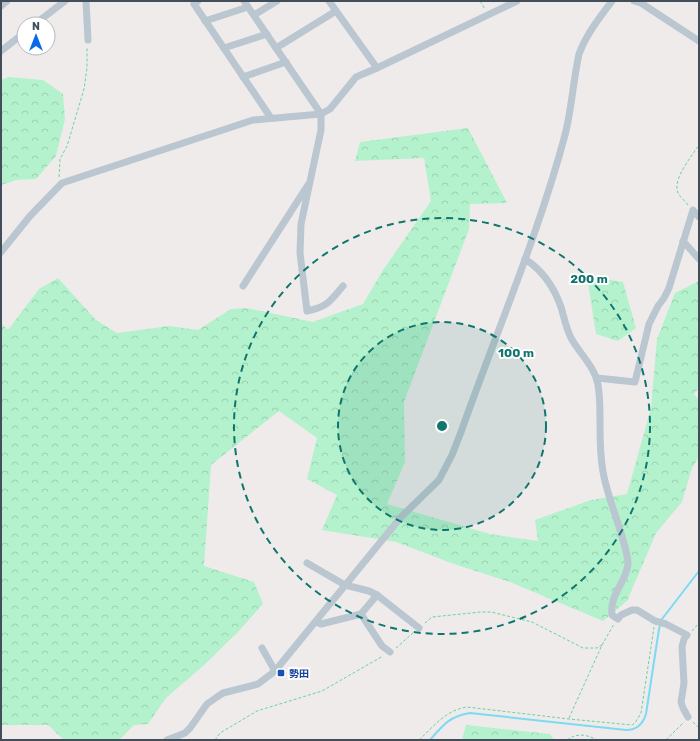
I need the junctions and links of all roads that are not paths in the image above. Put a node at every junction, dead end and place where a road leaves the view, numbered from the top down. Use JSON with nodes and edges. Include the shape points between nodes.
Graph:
{"nodes":[{"id":1,"x":7,"y":1,"type":"edge"},
{"id":2,"x":64,"y":1,"type":"edge"},
{"id":3,"x":86,"y":1,"type":"edge"},
{"id":4,"x":198,"y":1,"type":"edge"},
{"id":5,"x":277,"y":1,"type":"edge"},
{"id":6,"x":329,"y":1,"type":"edge"},
{"id":7,"x":517,"y":1,"type":"edge"},
{"id":8,"x":612,"y":1,"type":"edge"},
{"id":9,"x":634,"y":1,"type":"edge"},
{"id":10,"x":246,"y":4,"type":"edge"},
{"id":11,"x":1,"y":6,"type":"edge"},
{"id":12,"x":336,"y":11,"type":"junction"},
{"id":13,"x":254,"y":15,"type":"junction"},
{"id":14,"x":45,"y":16,"type":"edge"},
{"id":15,"x":206,"y":21,"type":"junction"},
{"id":16,"x":267,"y":34,"type":"junction"},
{"id":17,"x":16,"y":39,"type":"edge"},
{"id":18,"x":88,"y":40,"type":"road end"},
{"id":19,"x":699,"y":41,"type":"edge"},
{"id":20,"x":224,"y":48,"type":"junction"},
{"id":21,"x":276,"y":48,"type":"junction"},
{"id":22,"x":1,"y":51,"type":"edge"},
{"id":23,"x":286,"y":62,"type":"junction"},
{"id":24,"x":377,"y":68,"type":"junction"},
{"id":25,"x":243,"y":77,"type":"junction"},
{"id":26,"x":321,"y":114,"type":"junction"},
{"id":27,"x":271,"y":118,"type":"junction"},
{"id":28,"x":310,"y":182,"type":"junction"},
{"id":29,"x":699,"y":216,"type":"edge"},
{"id":30,"x":683,"y":242,"type":"junction"},
{"id":31,"x":1,"y":252,"type":"edge"},
{"id":32,"x":525,"y":259,"type":"junction"},
{"id":33,"x":699,"y":260,"type":"edge"},
{"id":34,"x":243,"y":286,"type":"dead end"},
{"id":35,"x":343,"y":286,"type":"dead end"},
{"id":36,"x":597,"y":378,"type":"junction"},
{"id":37,"x":307,"y":563,"type":"dead end"},
{"id":38,"x":345,"y":585,"type":"junction"},
{"id":39,"x":377,"y":595,"type":"junction"},
{"id":40,"x":361,"y":614,"type":"junction"},
{"id":41,"x":316,"y":622,"type":"junction"},
{"id":42,"x":419,"y":628,"type":"road end"},
{"id":43,"x":262,"y":648,"type":"dead end"},
{"id":44,"x":390,"y":652,"type":"road end"},
{"id":45,"x":275,"y":671,"type":"junction"},
{"id":46,"x":688,"y":717,"type":"road end"},
{"id":47,"x":167,"y":740,"type":"edge"}],
"edges":[{"from":1,"to":11,"type":"street"},
{"from":2,"to":14,"type":"street"},
{"from":3,"to":18,"type":"street"},
{"from":4,"to":15,"type":"street","via":[[194,4]]},
{"from":5,"to":13,"type":"street"},
{"from":6,"to":12,"type":"street"},
{"from":7,"to":24,"type":"street"},
{"from":8,"to":32,"type":"street","via":[[594,25],[579,54],[566,133]]},
{"from":9,"to":19,"type":"street"},
{"from":10,"to":13,"type":"street"},
{"from":10,"to":15,"type":"street"},
{"from":12,"to":21,"type":"street"},
{"from":12,"to":24,"type":"street"},
{"from":13,"to":16,"type":"street"},
{"from":15,"to":20,"type":"street"},
{"from":16,"to":20,"type":"street"},
{"from":16,"to":21,"type":"street"},
{"from":17,"to":22,"type":"street"},
{"from":20,"to":25,"type":"street"},
{"from":21,"to":23,"type":"street"},
{"from":23,"to":25,"type":"street"},
{"from":23,"to":26,"type":"street"},
{"from":24,"to":26,"type":"street","via":[[356,77],[330,109]]},
{"from":25,"to":27,"type":"street"},
{"from":26,"to":27,"type":"street"},
{"from":26,"to":28,"type":"street","via":[[322,130]]},
{"from":27,"to":31,"type":"street","via":[[253,120],[62,183],[30,216]]},
{"from":28,"to":34,"type":"street"},
{"from":28,"to":35,"type":"street","via":[[301,224],[300,253],[307,311],[320,309],[328,304]]},
{"from":29,"to":30,"type":"street","via":[[693,210]]},
{"from":30,"to":33,"type":"street"},
{"from":30,"to":36,"type":"street","via":[[669,288],[650,324],[635,382]]},
{"from":32,"to":36,"type":"street","via":[[546,279],[560,305],[572,340]]},
{"from":32,"to":38,"type":"street","via":[[461,432],[439,480],[401,517]]},
{"from":36,"to":46,"type":"street","via":[[603,471],[628,565],[611,609],[612,616],[618,619],[621,615],[637,610],[687,636],[682,647],[684,683],[681,702]]},
{"from":37,"to":38,"type":"street"},
{"from":38,"to":39,"type":"street"},
{"from":38,"to":41,"type":"street"},
{"from":39,"to":40,"type":"street"},
{"from":39,"to":42,"type":"street"},
{"from":40,"to":41,"type":"street","via":[[320,624]]},
{"from":40,"to":44,"type":"street","via":[[382,646]]},
{"from":41,"to":45,"type":"street"},
{"from":43,"to":45,"type":"street"},
{"from":45,"to":47,"type":"street","via":[[258,684],[217,696],[207,704],[185,733]]}]}
